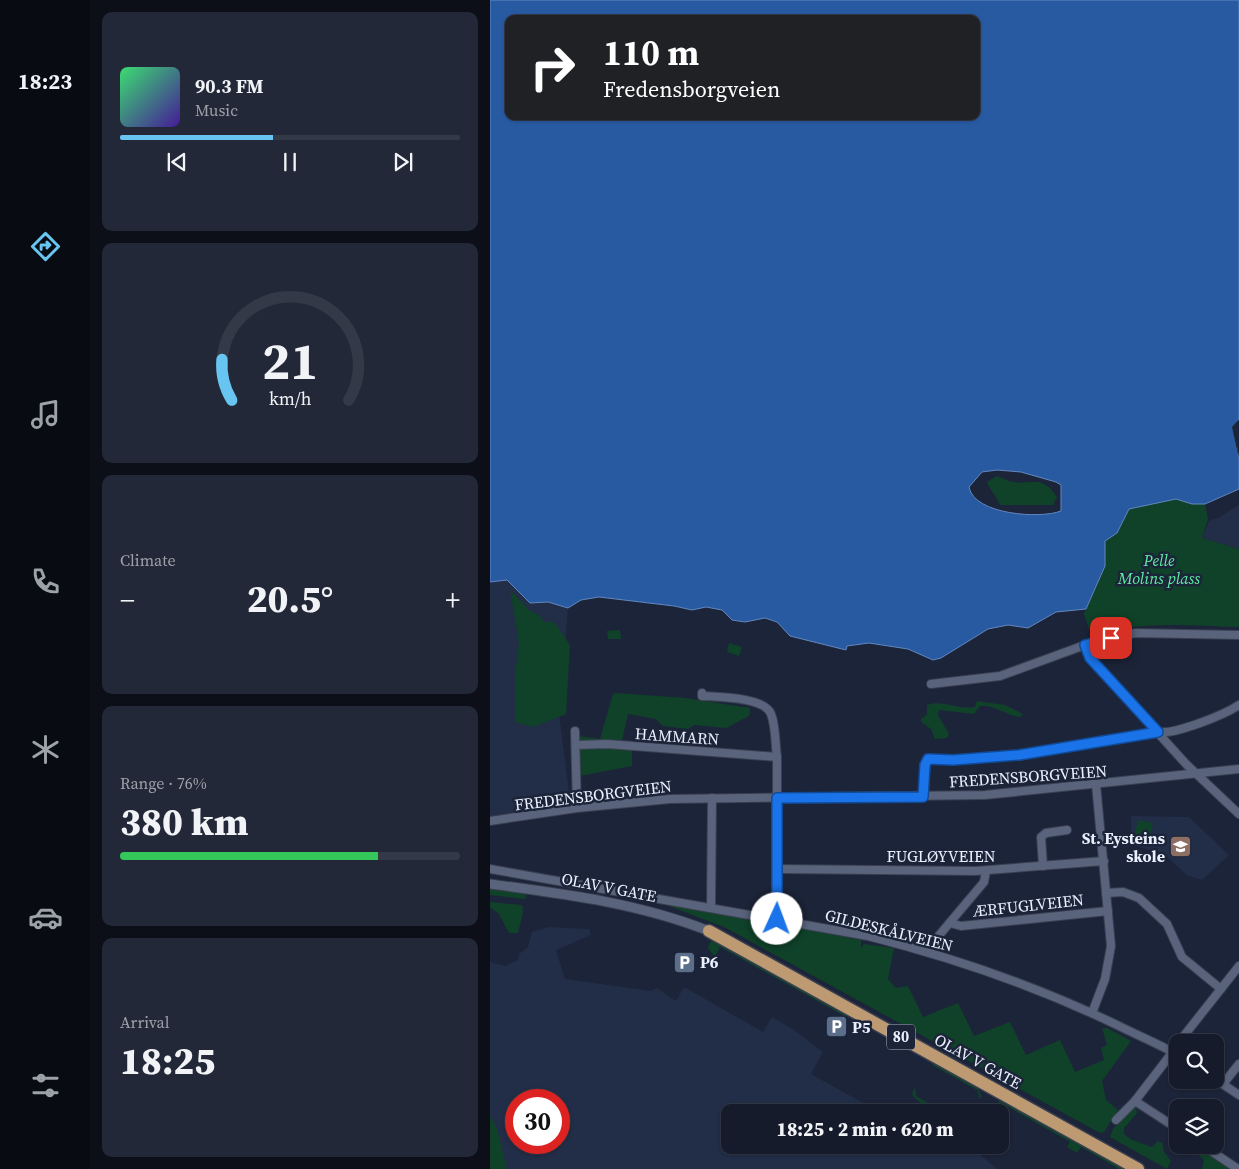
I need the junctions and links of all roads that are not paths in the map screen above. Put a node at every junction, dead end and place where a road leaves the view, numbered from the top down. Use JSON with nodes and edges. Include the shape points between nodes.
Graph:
{"nodes":[{"id":1,"x":1239,"y":635,"type":"edge"},
{"id":2,"x":1085,"y":645,"type":"junction"},
{"id":3,"x":931,"y":684,"type":"dead end"},
{"id":4,"x":702,"y":692,"type":"dead end"},
{"id":5,"x":1239,"y":704,"type":"edge"},
{"id":6,"x":576,"y":730,"type":"dead end"},
{"id":7,"x":1158,"y":732,"type":"junction"},
{"id":8,"x":576,"y":745,"type":"junction"},
{"id":9,"x":777,"y":757,"type":"junction"},
{"id":10,"x":1239,"y":769,"type":"edge"},
{"id":11,"x":1197,"y":774,"type":"junction"},
{"id":12,"x":1096,"y":784,"type":"junction"},
{"id":13,"x":923,"y":797,"type":"junction"},
{"id":14,"x":712,"y":798,"type":"junction"},
{"id":15,"x":777,"y":798,"type":"junction"},
{"id":16,"x":577,"y":808,"type":"junction"},
{"id":17,"x":1239,"y":814,"type":"edge"},
{"id":18,"x":490,"y":821,"type":"edge"},
{"id":19,"x":1066,"y":830,"type":"dead end"},
{"id":20,"x":1104,"y":861,"type":"junction"},
{"id":21,"x":1043,"y":866,"type":"junction"},
{"id":22,"x":490,"y":869,"type":"edge"},
{"id":23,"x":778,"y":869,"type":"junction"},
{"id":24,"x":986,"y":871,"type":"junction"},
{"id":25,"x":490,"y":884,"type":"edge"},
{"id":26,"x":1106,"y":893,"type":"junction"},
{"id":27,"x":711,"y":907,"type":"junction"},
{"id":28,"x":1108,"y":911,"type":"junction"},
{"id":29,"x":777,"y":919,"type":"junction"},
{"id":30,"x":950,"y":923,"type":"junction"},
{"id":31,"x":709,"y":931,"type":"joint"},
{"id":32,"x":930,"y":952,"type":"junction"},
{"id":33,"x":1239,"y":966,"type":"edge"},
{"id":34,"x":1221,"y":989,"type":"junction"},
{"id":35,"x":1092,"y":1013,"type":"junction"},
{"id":36,"x":1186,"y":1034,"type":"edge"},
{"id":37,"x":1169,"y":1051,"type":"edge"},
{"id":38,"x":1169,"y":1061,"type":"edge"},
{"id":39,"x":1239,"y":1064,"type":"edge"},
{"id":40,"x":1224,"y":1083,"type":"edge"},
{"id":41,"x":1224,"y":1085,"type":"edge"},
{"id":42,"x":1239,"y":1095,"type":"edge"},
{"id":43,"x":1135,"y":1101,"type":"junction"},
{"id":44,"x":1116,"y":1120,"type":"dead end"},
{"id":45,"x":1169,"y":1123,"type":"edge"},
{"id":46,"x":1218,"y":1154,"type":"edge"},
{"id":47,"x":1237,"y":1165,"type":"edge"},
{"id":48,"x":1138,"y":1169,"type":"edge"}],
"edges":[{"from":1,"to":2,"type":"street","via":[[1135,633]]},
{"from":2,"to":3,"type":"street","via":[[1000,676]]},
{"from":2,"to":7,"type":"street","via":[[1090,658]]},
{"from":4,"to":9,"type":"street","via":[[702,696],[757,702],[766,707],[772,716]]},
{"from":5,"to":7,"type":"street","via":[[1213,719],[1167,734]]},
{"from":6,"to":8,"type":"street"},
{"from":7,"to":11,"type":"street"},
{"from":7,"to":13,"type":"street","via":[[1019,755],[928,759]]},
{"from":8,"to":9,"type":"street","name":"HAMMARN","via":[[606,744]]},
{"from":8,"to":16,"type":"street"},
{"from":9,"to":15,"type":"street"},
{"from":10,"to":11,"type":"street","name":"FREDENSBORGVEIEN"},
{"from":11,"to":12,"type":"street","name":"FREDENSBORGVEIEN"},
{"from":11,"to":17,"type":"street"},
{"from":12,"to":13,"type":"street","name":"FREDENSBORGVEIEN"},
{"from":12,"to":20,"type":"street"},
{"from":13,"to":15,"type":"street","name":"FREDENSBORGVEIEN"},
{"from":14,"to":15,"type":"street","name":"FREDENSBORGVEIEN"},
{"from":14,"to":16,"type":"street","name":"FREDENSBORGVEIEN","via":[[662,799]]},
{"from":14,"to":27,"type":"street"},
{"from":15,"to":23,"type":"street"},
{"from":16,"to":18,"type":"street","name":"FREDENSBORGVEIEN"},
{"from":19,"to":21,"type":"street","via":[[1046,833],[1041,837]]},
{"from":20,"to":21,"type":"street","name":"FUGLØYVEIEN"},
{"from":20,"to":26,"type":"street"},
{"from":21,"to":24,"type":"street","name":"FUGLØYVEIEN"},
{"from":22,"to":27,"type":"street","name":"GILDESKÅLVEIEN"},
{"from":23,"to":24,"type":"street","name":"FUGLØYVEIEN"},
{"from":23,"to":29,"type":"street"},
{"from":24,"to":30,"type":"street","via":[[984,882]]},
{"from":25,"to":31,"type":"street","name":"OLAV V GATE","via":[[632,906]]},
{"from":26,"to":28,"type":"street"},
{"from":26,"to":34,"type":"street","via":[[1131,893],[1146,904],[1168,924],[1182,957]]},
{"from":27,"to":29,"type":"street","name":"GILDESKÅLVEIEN"},
{"from":28,"to":30,"type":"street","name":"ÆRFUGLVEIEN","via":[[961,926]]},
{"from":28,"to":35,"type":"street","via":[[1112,946],[1110,960]]},
{"from":29,"to":32,"type":"street","name":"GILDESKÅLVEIEN","via":[[868,936]]},
{"from":30,"to":32,"type":"street","via":[[936,938]]},
{"from":31,"to":48,"type":"highway","name":"OLAV V GATE","number":"80"},
{"from":32,"to":35,"type":"street","name":"GILDESKÅLVEIEN"},
{"from":33,"to":34,"type":"street"},
{"from":34,"to":36,"type":"street"},
{"from":35,"to":37,"type":"street","name":"GILDESKÅLVEIEN"},
{"from":38,"to":43,"type":"street"},
{"from":39,"to":40,"type":"street"},
{"from":41,"to":42,"type":"street"},
{"from":43,"to":44,"type":"street"},
{"from":43,"to":45,"type":"street"},
{"from":46,"to":47,"type":"street"}]}
